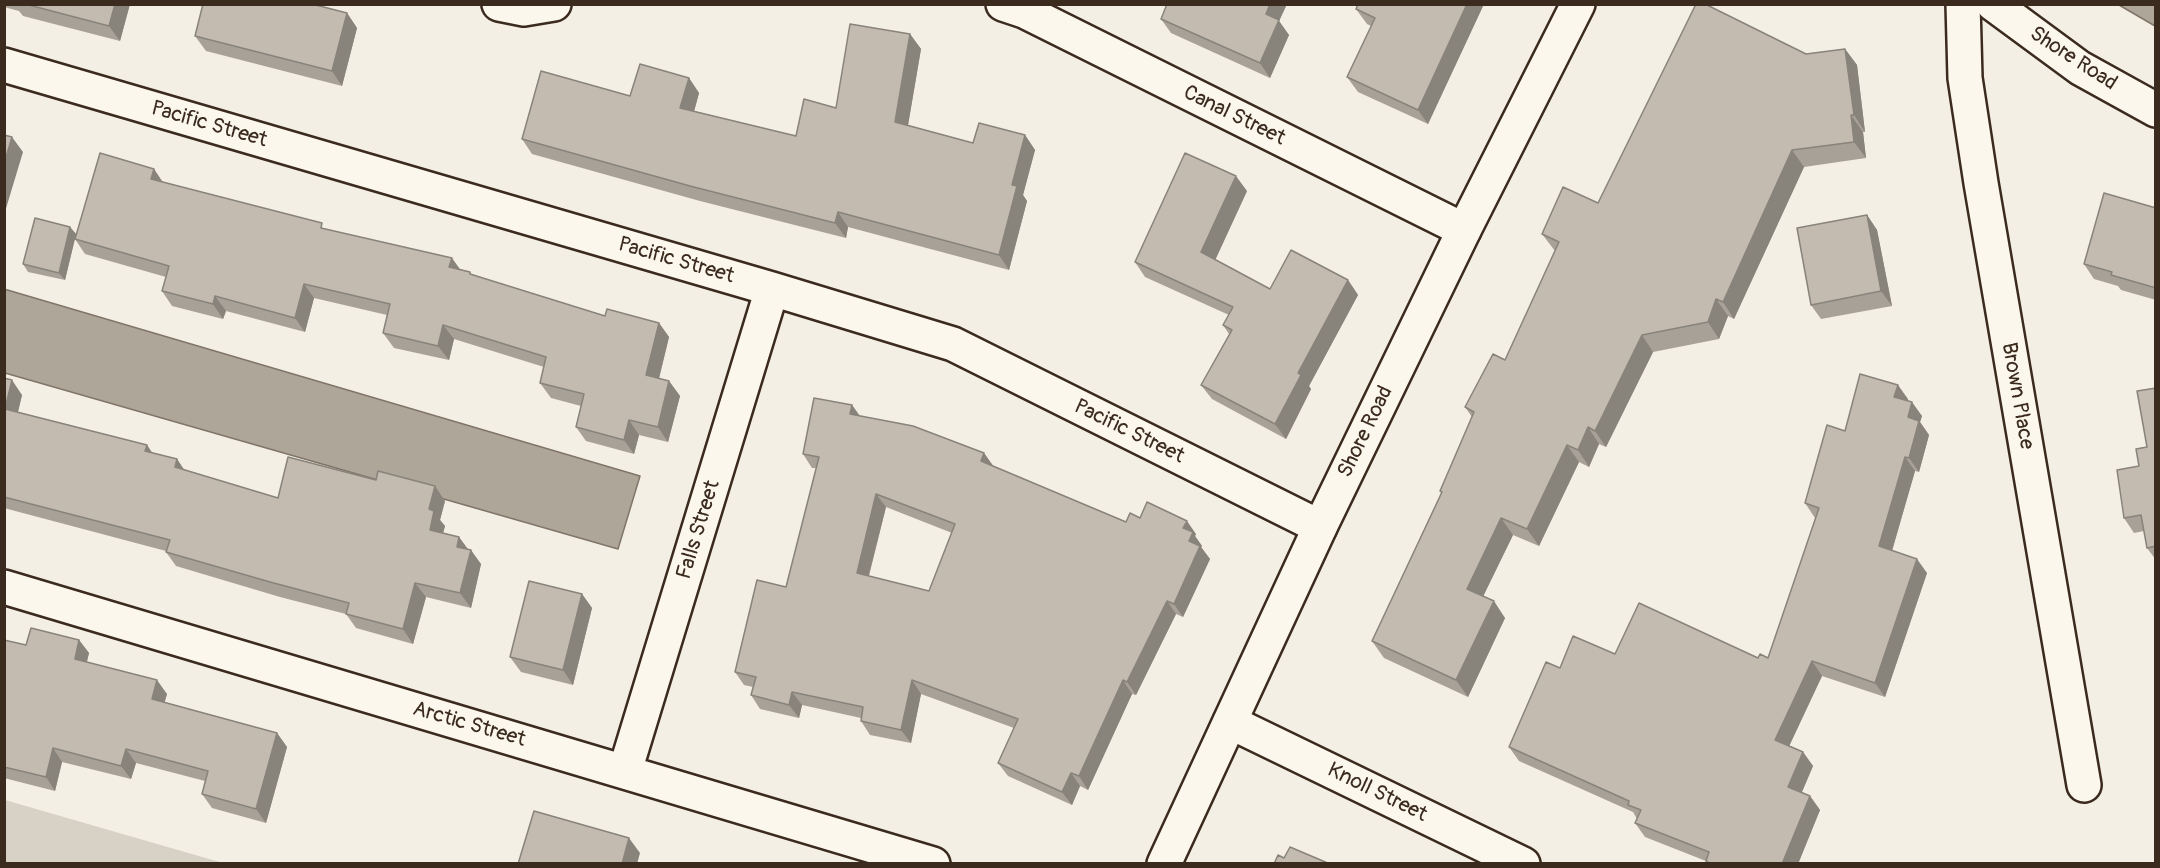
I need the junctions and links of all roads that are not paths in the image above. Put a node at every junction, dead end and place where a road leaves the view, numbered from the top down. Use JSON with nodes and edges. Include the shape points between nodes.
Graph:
{"nodes":[{"id":1,"x":499,"y":4,"type":"edge"},
{"id":2,"x":554,"y":4,"type":"edge"},
{"id":3,"x":1003,"y":4,"type":"edge"},
{"id":4,"x":1578,"y":4,"type":"edge"},
{"id":5,"x":1963,"y":4,"type":"edge"},
{"id":6,"x":1993,"y":4,"type":"edge"},
{"id":7,"x":4,"y":65,"type":"edge"},
{"id":8,"x":2156,"y":110,"type":"edge"},
{"id":9,"x":1464,"y":230,"type":"junction"},
{"id":10,"x":772,"y":289,"type":"junction"},
{"id":11,"x":1320,"y":527,"type":"junction"},
{"id":12,"x":4,"y":587,"type":"edge"},
{"id":13,"x":1230,"y":722,"type":"junction"},
{"id":14,"x":625,"y":771,"type":"junction"},
{"id":15,"x":2084,"y":785,"type":"dead end"},
{"id":16,"x":933,"y":864,"type":"edge"},
{"id":17,"x":1164,"y":864,"type":"edge"},
{"id":18,"x":1523,"y":864,"type":"edge"}],
"edges":[{"from":1,"to":2,"type":"street","via":[[524,9]]},
{"from":3,"to":9,"type":"street","name":"Canal Street","via":[[1035,16]]},
{"from":4,"to":9,"type":"street","name":"Shore Road"},
{"from":5,"to":15,"type":"street","name":"Brown Place","via":[[1965,78],[1981,183]]},
{"from":6,"to":8,"type":"street","name":"Shore Road","via":[[2080,68]]},
{"from":7,"to":10,"type":"street","name":"Pacific Street"},
{"from":9,"to":11,"type":"street","name":"Shore Road"},
{"from":10,"to":11,"type":"street","name":"Pacific Street","via":[[953,344]]},
{"from":10,"to":14,"type":"street","name":"Falls Street"},
{"from":11,"to":13,"type":"street","name":"Shore Road"},
{"from":12,"to":14,"type":"street","name":"Arctic Street"},
{"from":13,"to":17,"type":"street","name":"Shore Road"},
{"from":13,"to":18,"type":"street","name":"Knoll Street"},
{"from":14,"to":16,"type":"street","name":"Arctic Street"}]}
